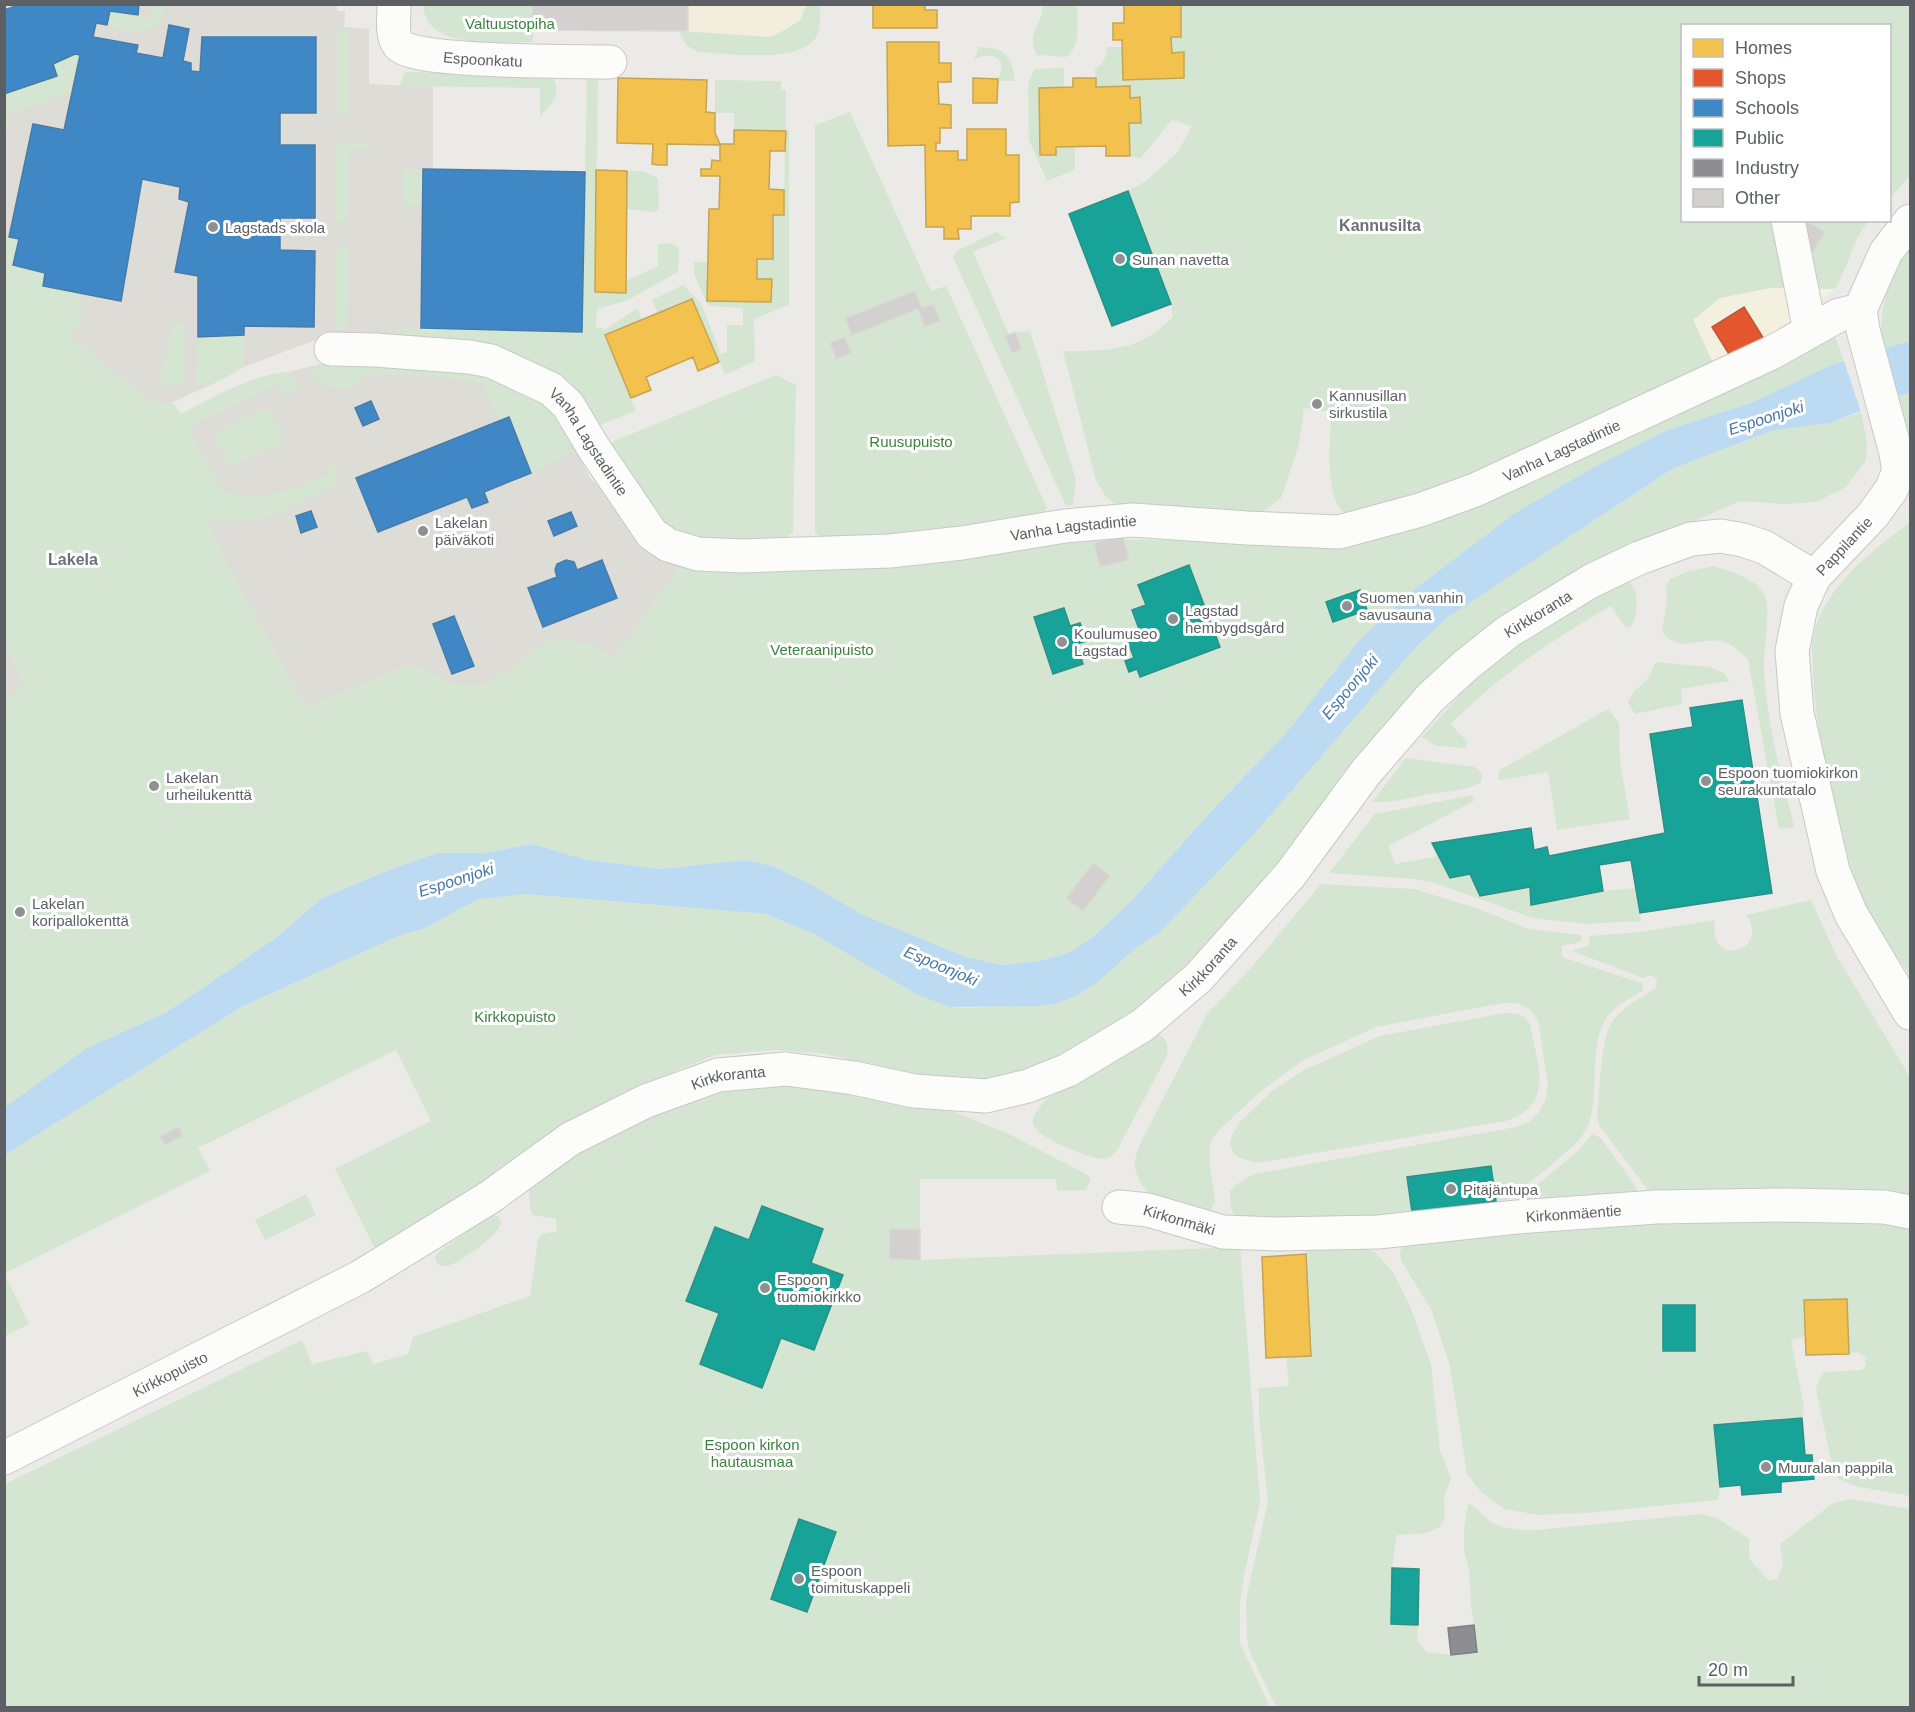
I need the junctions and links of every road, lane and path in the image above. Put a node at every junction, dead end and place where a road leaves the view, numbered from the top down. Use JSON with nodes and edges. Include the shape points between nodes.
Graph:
{"nodes":[{"id":1,"x":394,"y":4,"type":"edge"},
{"id":2,"x":610,"y":62,"type":"dead end"},
{"id":3,"x":1788,"y":222,"type":"edge"},
{"id":4,"x":1911,"y":222,"type":"edge"},
{"id":5,"x":1861,"y":320,"type":"junction"},
{"id":6,"x":1810,"y":331,"type":"junction"},
{"id":7,"x":331,"y":349,"type":"dead end"},
{"id":8,"x":1815,"y":577,"type":"junction"},
{"id":9,"x":1911,"y":1013,"type":"edge"},
{"id":10,"x":490,"y":1197,"type":"joint"},
{"id":11,"x":1119,"y":1207,"type":"dead end"},
{"id":12,"x":1911,"y":1212,"type":"edge"},
{"id":13,"x":1238,"y":1233,"type":"joint"},
{"id":14,"x":4,"y":1458,"type":"edge"}],
"edges":[{"from":1,"to":2,"type":"street","name":"Espoonkatu","via":[[395,39],[406,51],[451,58]]},
{"from":3,"to":6,"type":"street"},
{"from":4,"to":5,"type":"street","via":[[1887,252]]},
{"from":5,"to":6,"type":"street","name":"Vanha Lagstadintie","via":[[1839,315]]},
{"from":5,"to":8,"type":"street","name":"Pappilantie","via":[[1899,471],[1873,515]]},
{"from":6,"to":7,"type":"street","name":"Vanha Lagstadintie","via":[[1771,353],[1475,490],[1339,532],[1133,520],[890,551],[743,556],[698,554],[668,545],[652,534],[568,405],[551,389],[491,362],[469,357]]},
{"from":8,"to":9,"type":"street","name":"Pappilantie","via":[[1801,606],[1791,651],[1797,713],[1838,886]]},
{"from":8,"to":10,"type":"street","name":"Kirkkoranta","via":[[1764,547],[1743,540],[1721,536],[1691,538],[1591,581],[1509,632],[1430,698],[1366,772],[1290,875],[1198,978],[1143,1025],[1068,1070],[1028,1086],[986,1096],[914,1091],[786,1069],[718,1075],[646,1101],[570,1139]]},
{"from":10,"to":14,"type":"street","name":"Kirkkopuisto","via":[[360,1277]]},
{"from":11,"to":13,"type":"street","name":"Kirkonmäki","via":[[1148,1210]]},
{"from":12,"to":13,"type":"street","name":"Kirkonmäentie","via":[[1884,1207],[1788,1205],[1656,1207],[1378,1232]]}]}
